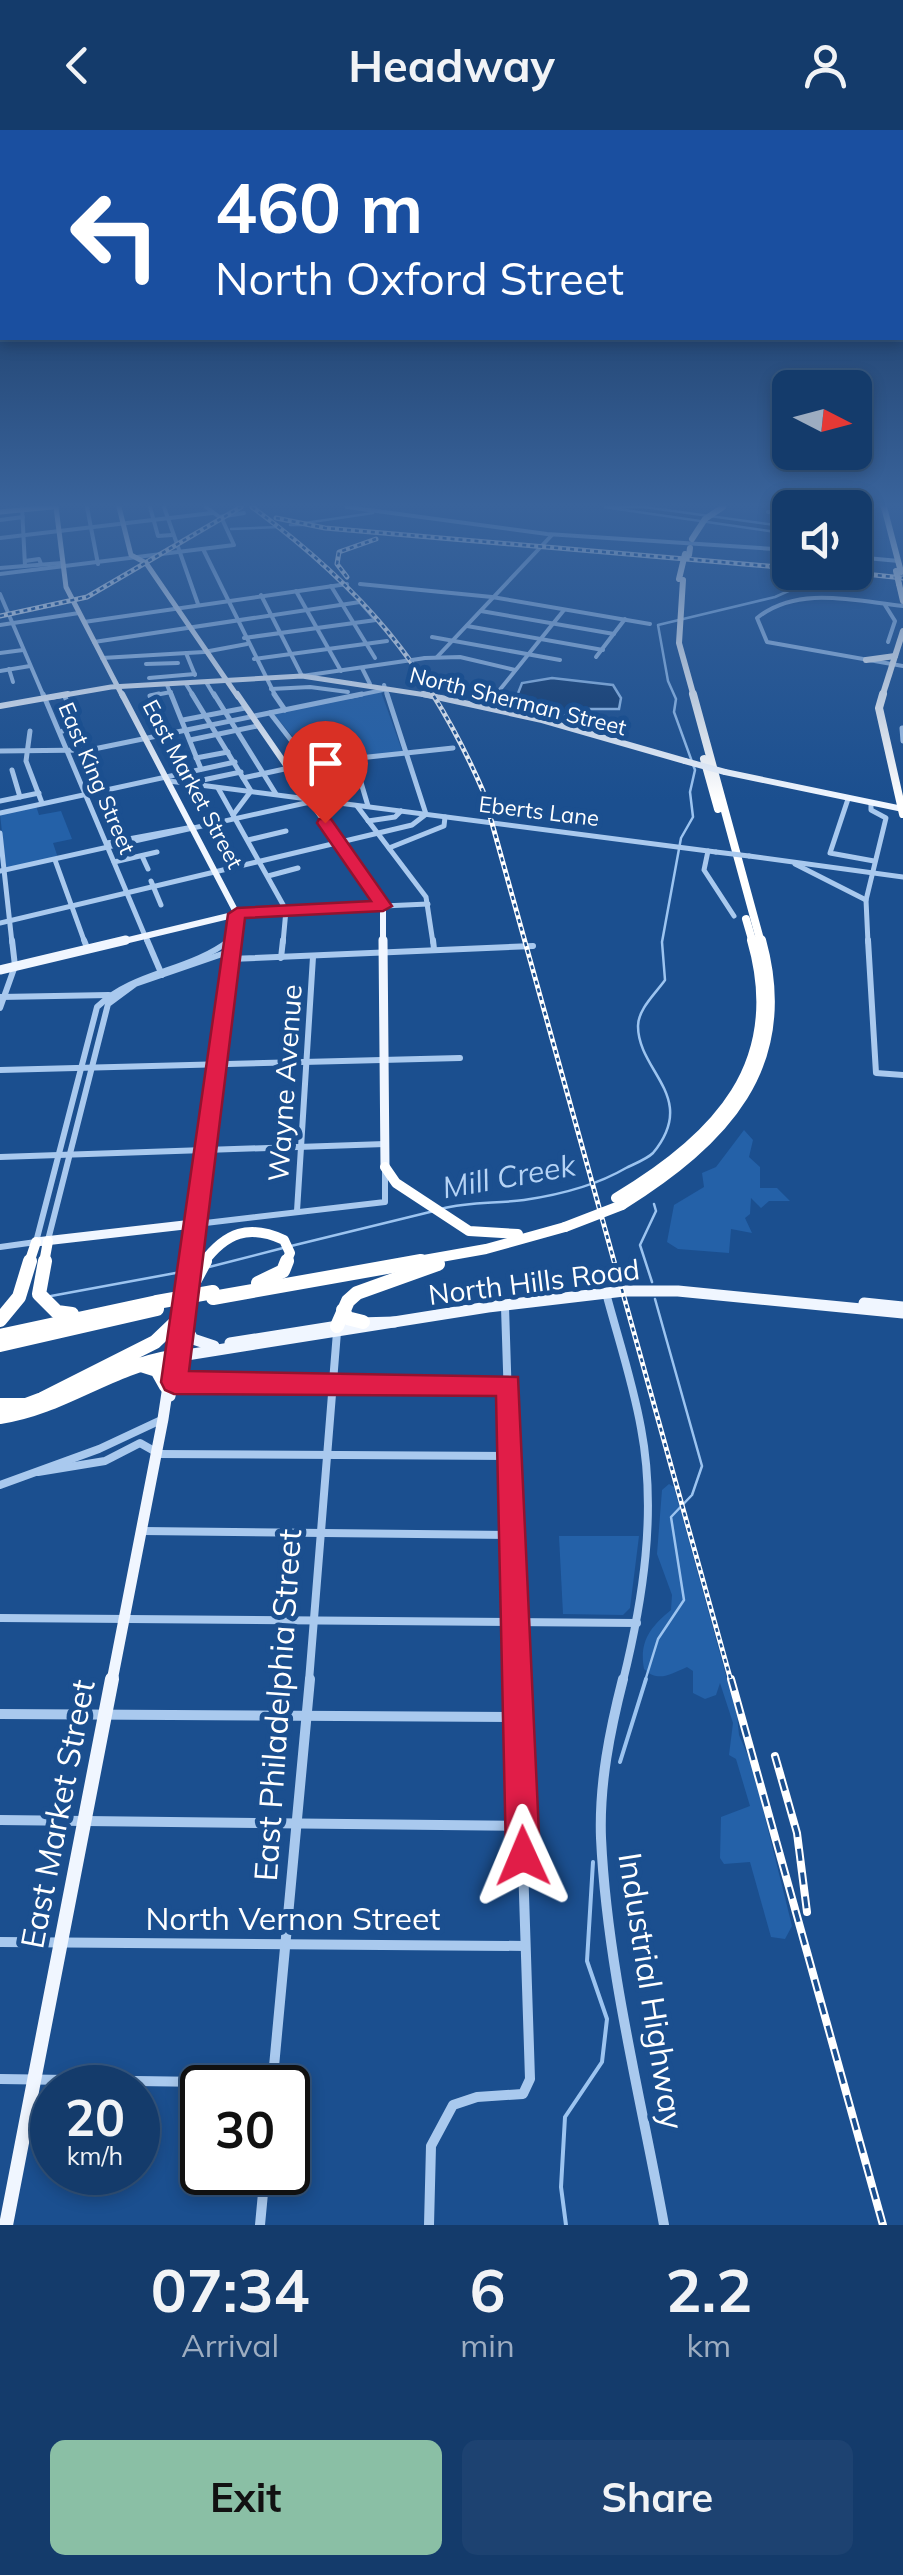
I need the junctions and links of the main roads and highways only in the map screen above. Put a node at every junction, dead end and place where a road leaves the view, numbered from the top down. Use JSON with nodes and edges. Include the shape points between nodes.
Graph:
{"nodes":[{"id":1,"x":77,"y":605,"type":"edge"},
{"id":2,"x":174,"y":605,"type":"edge"},
{"id":3,"x":677,"y":605,"type":"edge"},
{"id":4,"x":188,"y":626,"type":"joint"},
{"id":5,"x":903,"y":632,"type":"edge"},
{"id":6,"x":206,"y":652,"type":"joint"},
{"id":7,"x":898,"y":663,"type":"edge"},
{"id":8,"x":226,"y":681,"type":"junction"},
{"id":9,"x":118,"y":688,"type":"junction"},
{"id":10,"x":0,"y":706,"type":"edge"},
{"id":11,"x":725,"y":772,"type":"joint"},
{"id":12,"x":903,"y":786,"type":"edge"},
{"id":13,"x":848,"y":798,"type":"joint"},
{"id":14,"x":902,"y":811,"type":"edge"},
{"id":15,"x":383,"y":906,"type":"junction"},
{"id":16,"x":241,"y":913,"type":"junction"},
{"id":17,"x":0,"y":970,"type":"edge"},
{"id":18,"x":385,"y":1167,"type":"joint"},
{"id":19,"x":194,"y":1224,"type":"junction"},
{"id":20,"x":564,"y":1224,"type":"junction"},
{"id":21,"x":518,"y":1234,"type":"junction"},
{"id":22,"x":42,"y":1242,"type":"junction"},
{"id":23,"x":486,"y":1249,"type":"junction"},
{"id":24,"x":189,"y":1275,"type":"junction"},
{"id":25,"x":258,"y":1283,"type":"junction"},
{"id":26,"x":213,"y":1295,"type":"junction"},
{"id":27,"x":157,"y":1305,"type":"junction"},
{"id":28,"x":111,"y":1310,"type":"junction"},
{"id":29,"x":342,"y":1310,"type":"junction"},
{"id":30,"x":903,"y":1310,"type":"edge"},
{"id":31,"x":1,"y":1319,"type":"edge"},
{"id":32,"x":181,"y":1320,"type":"junction"},
{"id":33,"x":363,"y":1322,"type":"junction"},
{"id":34,"x":395,"y":1322,"type":"junction"},
{"id":35,"x":337,"y":1330,"type":"junction"},
{"id":36,"x":0,"y":1336,"type":"edge"},
{"id":37,"x":214,"y":1346,"type":"junction"},
{"id":38,"x":0,"y":1348,"type":"edge"},
{"id":39,"x":176,"y":1354,"type":"junction"},
{"id":40,"x":129,"y":1363,"type":"junction"},
{"id":41,"x":170,"y":1384,"type":"junction"},
{"id":42,"x":0,"y":1405,"type":"edge"},
{"id":43,"x":0,"y":1418,"type":"edge"},
{"id":44,"x":6,"y":2225,"type":"edge"}],
"edges":[{"from":1,"to":9,"type":"main road","name":"East Market Street"},
{"from":2,"to":4,"type":"main road"},
{"from":3,"to":20,"type":"highway","bridge":true,"via":[[684,661],[772,981],[774,1012],[758,1078],[737,1110],[677,1170]]},
{"from":4,"to":6,"type":"main road"},
{"from":5,"to":7,"type":"highway"},
{"from":6,"to":8,"type":"main road"},
{"from":7,"to":7,"type":"highway","via":[[871,661]]},
{"from":7,"to":12,"type":"highway","via":[[886,723]]},
{"from":7,"to":14,"type":"highway","via":[[878,708]]},
{"from":8,"to":9,"type":"main road","name":"North Sherman Street"},
{"from":8,"to":11,"type":"main road","name":"North Sherman Street","bridge":true,"via":[[302,676],[370,684]]},
{"from":8,"to":15,"type":"main road"},
{"from":9,"to":10,"type":"main road","name":"North Sherman Street"},
{"from":9,"to":16,"type":"main road","name":"East Market Street"},
{"from":11,"to":13,"type":"main road","name":"North Sherman Street"},
{"from":13,"to":14,"type":"main road","name":"North Sherman Street"},
{"from":15,"to":16,"type":"main road"},
{"from":15,"to":18,"type":"main road"},
{"from":16,"to":17,"type":"main road"},
{"from":16,"to":19,"type":"main road","name":"East Market Street"},
{"from":18,"to":21,"type":"highway","via":[[396,1183],[456,1223],[483,1235]]},
{"from":19,"to":22,"type":"main road"},
{"from":19,"to":24,"type":"main road","name":"East Market Street"},
{"from":20,"to":21,"type":"highway"},
{"from":20,"to":23,"type":"highway"},
{"from":21,"to":25,"type":"highway"},
{"from":22,"to":28,"type":"highway","via":[[38,1288],[51,1308],[69,1314]]},
{"from":22,"to":31,"type":"highway","via":[[19,1297]]},
{"from":23,"to":26,"type":"highway"},
{"from":23,"to":29,"type":"highway","via":[[357,1292]]},
{"from":24,"to":25,"type":"highway","via":[[214,1246],[257,1231],[282,1239],[290,1253],[283,1271]]},
{"from":24,"to":32,"type":"main road","name":"East Market Street"},
{"from":25,"to":26,"type":"highway"},
{"from":26,"to":27,"type":"highway","bridge":true},
{"from":27,"to":28,"type":"highway"},
{"from":27,"to":38,"type":"highway"},
{"from":28,"to":36,"type":"highway"},
{"from":29,"to":33,"type":"highway"},
{"from":29,"to":35,"type":"highway"},
{"from":30,"to":34,"type":"main road","name":"North Hills Road","via":[[678,1291],[606,1293]]},
{"from":32,"to":37,"type":"main road","via":[[192,1338]]},
{"from":32,"to":39,"type":"main road","name":"East Market Street"},
{"from":32,"to":42,"type":"highway","via":[[155,1342],[42,1398]]},
{"from":33,"to":34,"type":"main road","name":"North Hills Road"},
{"from":33,"to":35,"type":"main road","name":"North Hills Road"},
{"from":34,"to":35,"type":"main road","name":"North Hills Road"},
{"from":35,"to":37,"type":"main road","name":"North Hills Road"},
{"from":35,"to":39,"type":"main road","name":"North Hills Road"},
{"from":37,"to":39,"type":"main road","name":"North Hills Road"},
{"from":39,"to":40,"type":"highway"},
{"from":39,"to":41,"type":"main road","name":"East Market Street"},
{"from":40,"to":41,"type":"highway","via":[[157,1370]]},
{"from":40,"to":43,"type":"highway","via":[[30,1412]]},
{"from":41,"to":44,"type":"main road","name":"East Market Street"}]}
